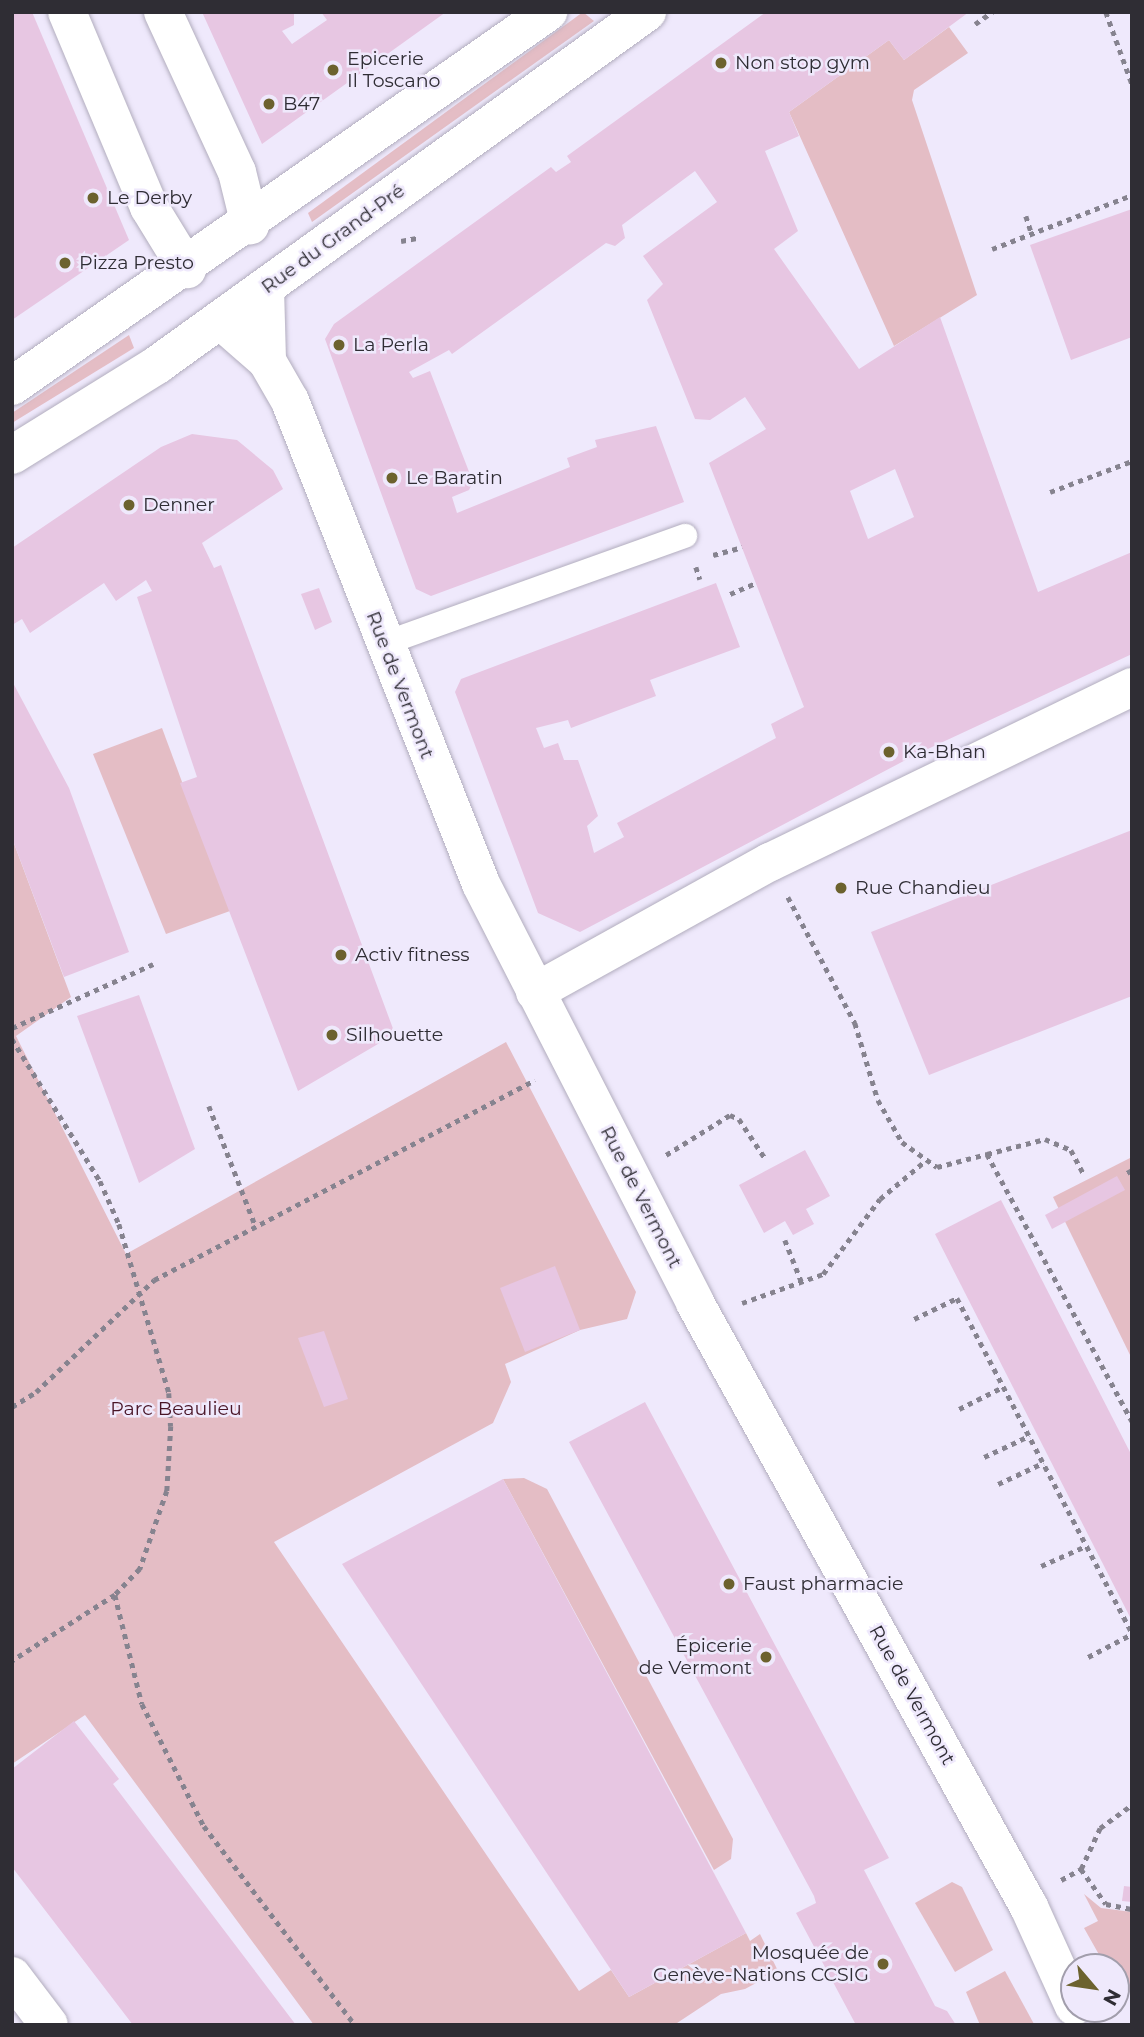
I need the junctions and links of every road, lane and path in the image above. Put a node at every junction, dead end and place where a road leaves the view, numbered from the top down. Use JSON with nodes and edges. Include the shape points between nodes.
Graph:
{"nodes":[{"id":1,"x":66,"y":12,"type":"edge"},
{"id":2,"x":163,"y":12,"type":"edge"},
{"id":3,"x":548,"y":12,"type":"edge"},
{"id":4,"x":647,"y":12,"type":"edge"},
{"id":5,"x":992,"y":12,"type":"edge"},
{"id":6,"x":1106,"y":12,"type":"edge"},
{"id":7,"x":975,"y":24,"type":"dead end"},
{"id":8,"x":1132,"y":84,"type":"edge"},
{"id":9,"x":1132,"y":195,"type":"edge"},
{"id":10,"x":1026,"y":216,"type":"dead end"},
{"id":11,"x":250,"y":225,"type":"junction"},
{"id":12,"x":1032,"y":234,"type":"junction"},
{"id":13,"x":992,"y":248,"type":"dead end"},
{"id":14,"x":187,"y":269,"type":"junction"},
{"id":15,"x":265,"y":288,"type":"junction"},
{"id":16,"x":220,"y":320,"type":"junction"},
{"id":17,"x":267,"y":361,"type":"junction"},
{"id":18,"x":12,"y":386,"type":"edge"},
{"id":19,"x":12,"y":455,"type":"edge"},
{"id":20,"x":1132,"y":461,"type":"edge"},
{"id":21,"x":1050,"y":492,"type":"dead end"},
{"id":22,"x":685,"y":536,"type":"dead end"},
{"id":23,"x":742,"y":547,"type":"dead end"},
{"id":24,"x":708,"y":556,"type":"dead end"},
{"id":25,"x":756,"y":583,"type":"dead end"},
{"id":26,"x":730,"y":594,"type":"dead end"},
{"id":27,"x":383,"y":644,"type":"junction"},
{"id":28,"x":1132,"y":687,"type":"edge"},
{"id":29,"x":770,"y":862,"type":"junction"},
{"id":30,"x":153,"y":964,"type":"dead end"},
{"id":31,"x":535,"y":992,"type":"junction"},
{"id":32,"x":12,"y":1028,"type":"edge"},
{"id":33,"x":12,"y":1039,"type":"edge"},
{"id":34,"x":542,"y":1076,"type":"dead end"},
{"id":35,"x":209,"y":1106,"type":"dead end"},
{"id":36,"x":986,"y":1154,"type":"junction"},
{"id":37,"x":666,"y":1155,"type":"dead end"},
{"id":38,"x":765,"y":1158,"type":"dead end"},
{"id":39,"x":925,"y":1161,"type":"junction"},
{"id":40,"x":1083,"y":1172,"type":"dead end"},
{"id":41,"x":256,"y":1227,"type":"junction"},
{"id":42,"x":785,"y":1240,"type":"dead end"},
{"id":43,"x":802,"y":1283,"type":"junction"},
{"id":44,"x":141,"y":1290,"type":"junction"},
{"id":45,"x":741,"y":1304,"type":"dead end"},
{"id":46,"x":914,"y":1319,"type":"dead end"},
{"id":47,"x":1003,"y":1387,"type":"junction"},
{"id":48,"x":12,"y":1406,"type":"edge"},
{"id":49,"x":959,"y":1409,"type":"dead end"},
{"id":50,"x":1132,"y":1420,"type":"edge"},
{"id":51,"x":1029,"y":1436,"type":"junction"},
{"id":52,"x":984,"y":1457,"type":"dead end"},
{"id":53,"x":1043,"y":1463,"type":"junction"},
{"id":54,"x":998,"y":1484,"type":"dead end"},
{"id":55,"x":1086,"y":1546,"type":"junction"},
{"id":56,"x":1041,"y":1566,"type":"dead end"},
{"id":57,"x":115,"y":1595,"type":"junction"},
{"id":58,"x":1132,"y":1634,"type":"edge"},
{"id":59,"x":1088,"y":1657,"type":"dead end"},
{"id":60,"x":12,"y":1661,"type":"edge"},
{"id":61,"x":1132,"y":1805,"type":"edge"},
{"id":62,"x":1081,"y":1869,"type":"junction"},
{"id":63,"x":1052,"y":1885,"type":"dead end"},
{"id":64,"x":1132,"y":1909,"type":"edge"},
{"id":65,"x":1060,"y":1975,"type":"edge"},
{"id":66,"x":12,"y":1976,"type":"edge"},
{"id":67,"x":48,"y":2025,"type":"edge"},
{"id":68,"x":355,"y":2025,"type":"edge"}],
"edges":[{"from":1,"to":14,"type":"street","name":"Rue de Vermont","via":[[149,206]]},
{"from":2,"to":11,"type":"street","name":"Rue de Vermont","via":[[237,172]]},
{"from":3,"to":11,"type":"street"},
{"from":4,"to":15,"type":"street","name":"Rue du Grand-Pré"},
{"from":5,"to":7,"type":"path"},
{"from":6,"to":8,"type":"path"},
{"from":9,"to":12,"type":"path"},
{"from":10,"to":12,"type":"path"},
{"from":11,"to":14,"type":"street"},
{"from":11,"to":15,"type":"street","name":"Rue de Vermont"},
{"from":12,"to":13,"type":"path"},
{"from":14,"to":16,"type":"street","name":"Rue de Vermont"},
{"from":14,"to":18,"type":"street"},
{"from":15,"to":16,"type":"street","name":"Rue du Grand-Pré"},
{"from":15,"to":17,"type":"street","name":"Rue de Vermont"},
{"from":16,"to":17,"type":"street","name":"Rue de Vermont"},
{"from":16,"to":19,"type":"street","name":"Rue du Grand-Pré"},
{"from":17,"to":27,"type":"street","name":"Rue de Vermont","via":[[290,401]]},
{"from":20,"to":21,"type":"path"},
{"from":22,"to":27,"type":"lane"},
{"from":23,"to":24,"type":"path"},
{"from":25,"to":26,"type":"path"},
{"from":27,"to":31,"type":"street","name":"Rue de Vermont","via":[[481,884]]},
{"from":28,"to":29,"type":"street"},
{"from":29,"to":31,"type":"street"},
{"from":29,"to":39,"type":"path","via":[[855,1023],[878,1100],[902,1142]]},
{"from":30,"to":32,"type":"path"},
{"from":31,"to":65,"type":"street","name":"Rue de Vermont","via":[[695,1303],[1029,1907]]},
{"from":33,"to":44,"type":"path","via":[[100,1181]]},
{"from":34,"to":41,"type":"path"},
{"from":35,"to":41,"type":"path"},
{"from":36,"to":39,"type":"path","via":[[937,1167]]},
{"from":36,"to":40,"type":"path","via":[[1045,1139],[1071,1150]]},
{"from":36,"to":50,"type":"path"},
{"from":37,"to":38,"type":"path","via":[[730,1115],[739,1119]]},
{"from":39,"to":43,"type":"path","via":[[880,1199],[842,1255],[823,1274]]},
{"from":41,"to":44,"type":"path"},
{"from":42,"to":43,"type":"path"},
{"from":43,"to":45,"type":"path"},
{"from":44,"to":48,"type":"path","via":[[36,1392]]},
{"from":44,"to":57,"type":"path","via":[[169,1394],[167,1491],[140,1569]]},
{"from":46,"to":47,"type":"path","via":[[957,1298]]},
{"from":47,"to":49,"type":"path"},
{"from":47,"to":51,"type":"path"},
{"from":51,"to":52,"type":"path"},
{"from":51,"to":53,"type":"path"},
{"from":53,"to":54,"type":"path"},
{"from":53,"to":55,"type":"path"},
{"from":55,"to":56,"type":"path"},
{"from":55,"to":58,"type":"path"},
{"from":57,"to":60,"type":"path"},
{"from":57,"to":68,"type":"path","via":[[142,1704],[205,1826]]},
{"from":58,"to":59,"type":"path"},
{"from":61,"to":62,"type":"path","via":[[1100,1828]]},
{"from":62,"to":63,"type":"path"},
{"from":62,"to":64,"type":"path","via":[[1106,1904]]},
{"from":66,"to":67,"type":"street"}]}
